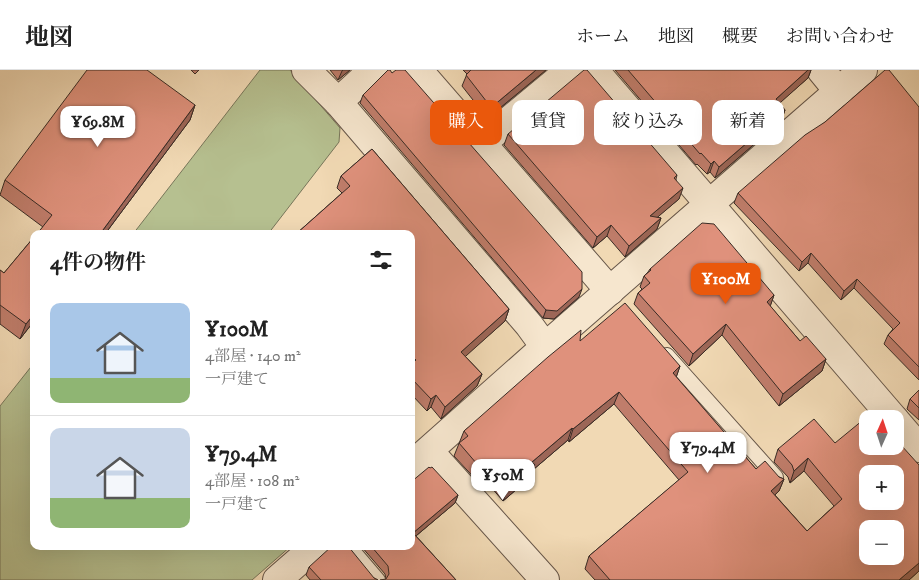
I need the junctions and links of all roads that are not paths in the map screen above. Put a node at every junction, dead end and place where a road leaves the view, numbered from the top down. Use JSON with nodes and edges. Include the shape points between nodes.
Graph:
{"nodes":[{"id":1,"x":306,"y":70,"type":"edge"},
{"id":2,"x":373,"y":70,"type":"edge"},
{"id":3,"x":418,"y":70,"type":"edge"},
{"id":4,"x":570,"y":70,"type":"edge"},
{"id":5,"x":594,"y":70,"type":"edge"},
{"id":6,"x":821,"y":70,"type":"edge"},
{"id":7,"x":863,"y":70,"type":"edge"},
{"id":8,"x":839,"y":92,"type":"junction"},
{"id":9,"x":444,"y":100,"type":"edge"},
{"id":10,"x":338,"y":102,"type":"junction"},
{"id":11,"x":502,"y":126,"type":"edge"},
{"id":12,"x":484,"y":145,"type":"edge"},
{"id":13,"x":710,"y":204,"type":"junction"},
{"id":14,"x":614,"y":295,"type":"junction"},
{"id":15,"x":656,"y":343,"type":"edge"},
{"id":16,"x":545,"y":347,"type":"junction"},
{"id":17,"x":887,"y":410,"type":"edge"},
{"id":18,"x":904,"y":430,"type":"edge"},
{"id":19,"x":919,"y":448,"type":"edge"},
{"id":20,"x":420,"y":458,"type":"edge"},
{"id":21,"x":781,"y":483,"type":"edge"},
{"id":22,"x":311,"y":550,"type":"edge"},
{"id":23,"x":352,"y":550,"type":"edge"},
{"id":24,"x":277,"y":580,"type":"edge"},
{"id":25,"x":378,"y":580,"type":"edge"},
{"id":26,"x":545,"y":580,"type":"edge"}],
"edges":[{"from":1,"to":10,"type":"street"},
{"from":2,"to":10,"type":"street"},
{"from":3,"to":9,"type":"street"},
{"from":4,"to":11,"type":"street"},
{"from":5,"to":13,"type":"street"},
{"from":6,"to":8,"type":"street"},
{"from":7,"to":8,"type":"street"},
{"from":8,"to":13,"type":"street"},
{"from":10,"to":16,"type":"street"},
{"from":12,"to":14,"type":"street"},
{"from":13,"to":14,"type":"street"},
{"from":13,"to":17,"type":"street"},
{"from":14,"to":16,"type":"street"},
{"from":15,"to":21,"type":"lane"},
{"from":16,"to":20,"type":"street"},
{"from":18,"to":19,"type":"street"},
{"from":20,"to":26,"type":"street"},
{"from":22,"to":24,"type":"street"},
{"from":23,"to":25,"type":"lane"}]}
